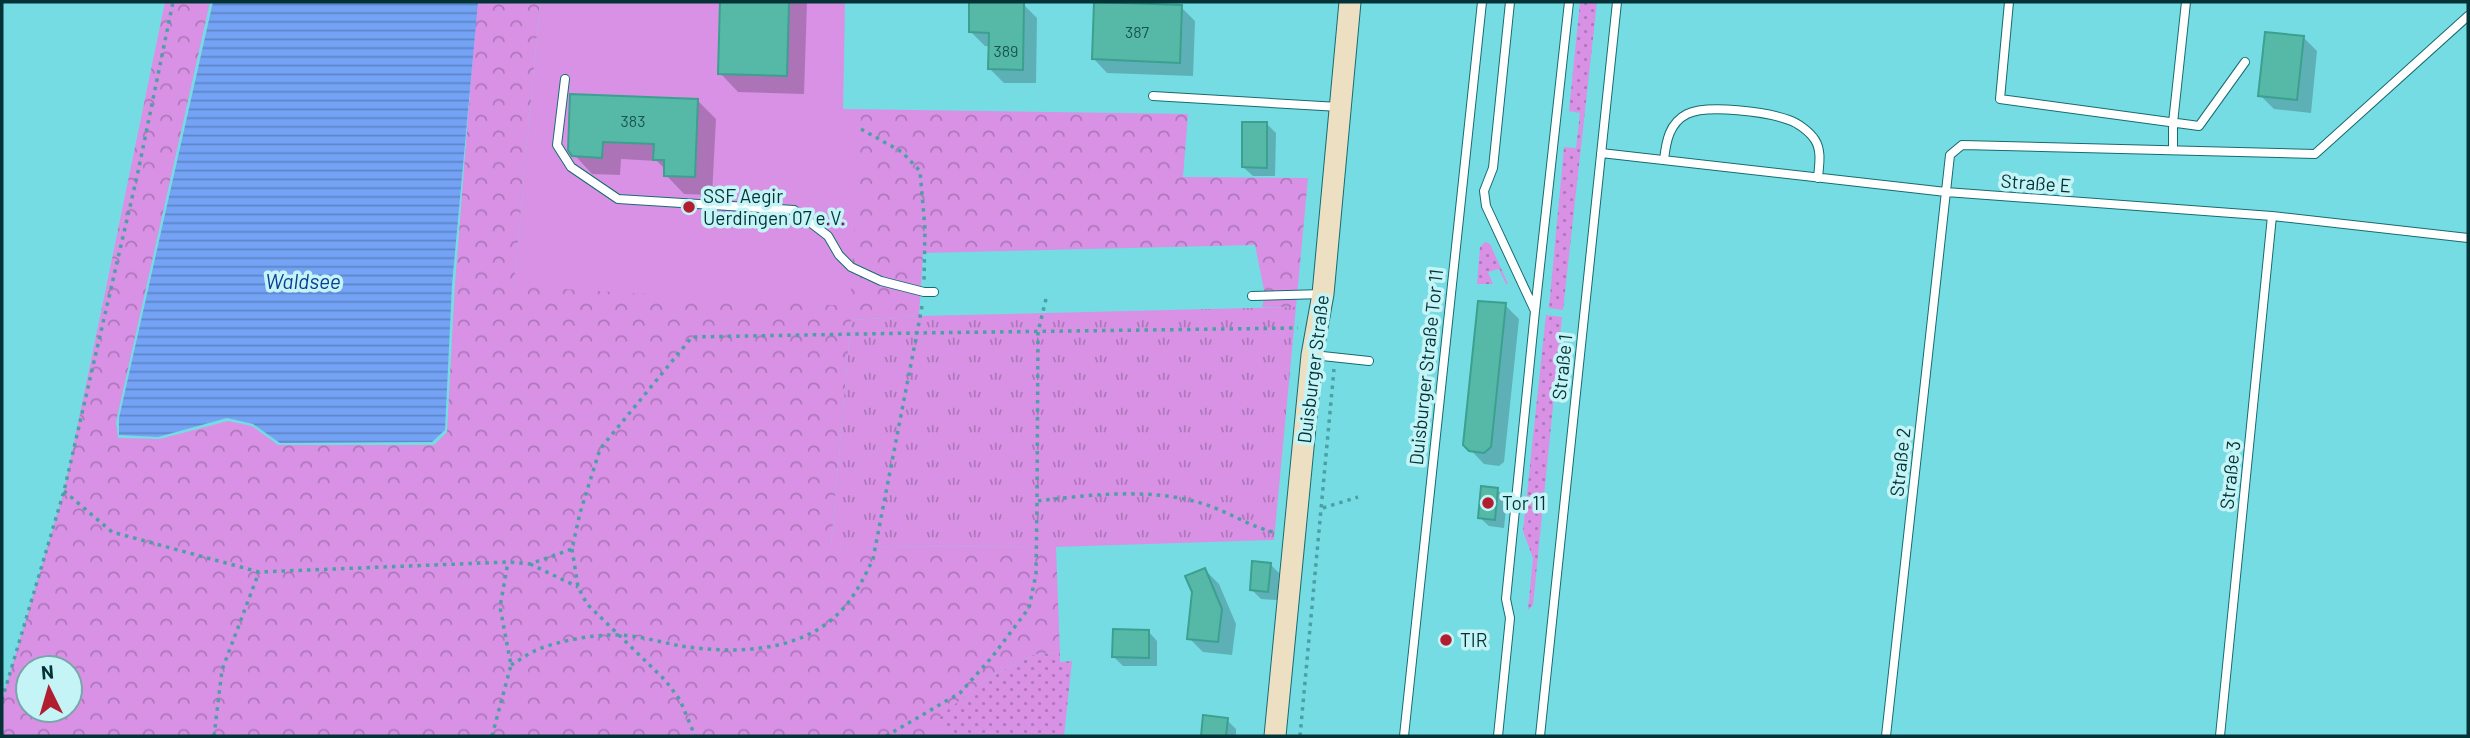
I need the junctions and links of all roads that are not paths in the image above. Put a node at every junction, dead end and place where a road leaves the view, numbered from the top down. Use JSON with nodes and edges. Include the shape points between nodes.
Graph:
{"nodes":[{"id":1,"x":1350,"y":2,"type":"edge"},
{"id":2,"x":1482,"y":2,"type":"edge"},
{"id":3,"x":1510,"y":2,"type":"edge"},
{"id":4,"x":1569,"y":2,"type":"edge"},
{"id":5,"x":1616,"y":2,"type":"edge"},
{"id":6,"x":2009,"y":2,"type":"edge"},
{"id":7,"x":2186,"y":2,"type":"edge"},
{"id":8,"x":2468,"y":16,"type":"edge"},
{"id":9,"x":2245,"y":62,"type":"dead end"},
{"id":10,"x":565,"y":79,"type":"dead end"},
{"id":11,"x":1153,"y":96,"type":"dead end"},
{"id":12,"x":1339,"y":107,"type":"junction"},
{"id":13,"x":2174,"y":123,"type":"junction"},
{"id":14,"x":2173,"y":149,"type":"junction"},
{"id":15,"x":1601,"y":153,"type":"junction"},
{"id":16,"x":1664,"y":160,"type":"junction"},
{"id":17,"x":1818,"y":178,"type":"junction"},
{"id":18,"x":1946,"y":192,"type":"junction"},
{"id":19,"x":2272,"y":216,"type":"junction"},
{"id":20,"x":2468,"y":238,"type":"edge"},
{"id":21,"x":934,"y":292,"type":"dead end"},
{"id":22,"x":1323,"y":294,"type":"junction"},
{"id":23,"x":1252,"y":296,"type":"dead end"},
{"id":24,"x":1535,"y":311,"type":"junction"},
{"id":25,"x":1312,"y":355,"type":"junction"},
{"id":26,"x":1369,"y":361,"type":"dead end"},
{"id":27,"x":1275,"y":736,"type":"edge"},
{"id":28,"x":1404,"y":736,"type":"edge"},
{"id":29,"x":1498,"y":736,"type":"edge"},
{"id":30,"x":1540,"y":736,"type":"edge"},
{"id":31,"x":1885,"y":736,"type":"edge"},
{"id":32,"x":2220,"y":736,"type":"edge"}],
"edges":[{"from":1,"to":12,"type":"main road","name":"Duisburger Straße"},
{"from":2,"to":28,"type":"lane","name":"Duisburger Straße Tor 11"},
{"from":3,"to":24,"type":"lane","via":[[1493,168],[1484,191],[1486,206]]},
{"from":4,"to":24,"type":"lane"},
{"from":5,"to":15,"type":"lane","name":"Straße 1"},
{"from":6,"to":13,"type":"lane","via":[[2000,99]]},
{"from":7,"to":13,"type":"lane"},
{"from":8,"to":14,"type":"lane","name":"Straße 2","via":[[2315,154]]},
{"from":9,"to":13,"type":"lane","via":[[2199,126]]},
{"from":10,"to":21,"type":"lane","via":[[557,145],[571,167],[618,199],[794,209],[828,236],[852,267],[881,281]]},
{"from":11,"to":12,"type":"lane"},
{"from":12,"to":22,"type":"main road","name":"Duisburger Straße"},
{"from":13,"to":14,"type":"lane"},
{"from":14,"to":18,"type":"lane","name":"Straße 2","via":[[1962,145],[1950,155]]},
{"from":15,"to":16,"type":"lane","name":"Straße E"},
{"from":15,"to":30,"type":"lane","name":"Straße 1"},
{"from":16,"to":17,"type":"lane","name":"Straße E"},
{"from":16,"to":17,"type":"lane","via":[[1667,141],[1679,119],[1699,110],[1722,110],[1797,124],[1819,150]]},
{"from":17,"to":18,"type":"lane","name":"Straße E"},
{"from":18,"to":19,"type":"lane","name":"Straße E"},
{"from":18,"to":31,"type":"lane","name":"Straße 2"},
{"from":19,"to":20,"type":"lane","name":"Straße E"},
{"from":19,"to":32,"type":"lane","name":"Straße 3"},
{"from":22,"to":23,"type":"lane"},
{"from":22,"to":25,"type":"main road","name":"Duisburger Straße"},
{"from":24,"to":29,"type":"lane","via":[[1506,599],[1510,618]]},
{"from":25,"to":26,"type":"lane"},
{"from":25,"to":27,"type":"main road","name":"Duisburger Straße"}]}
